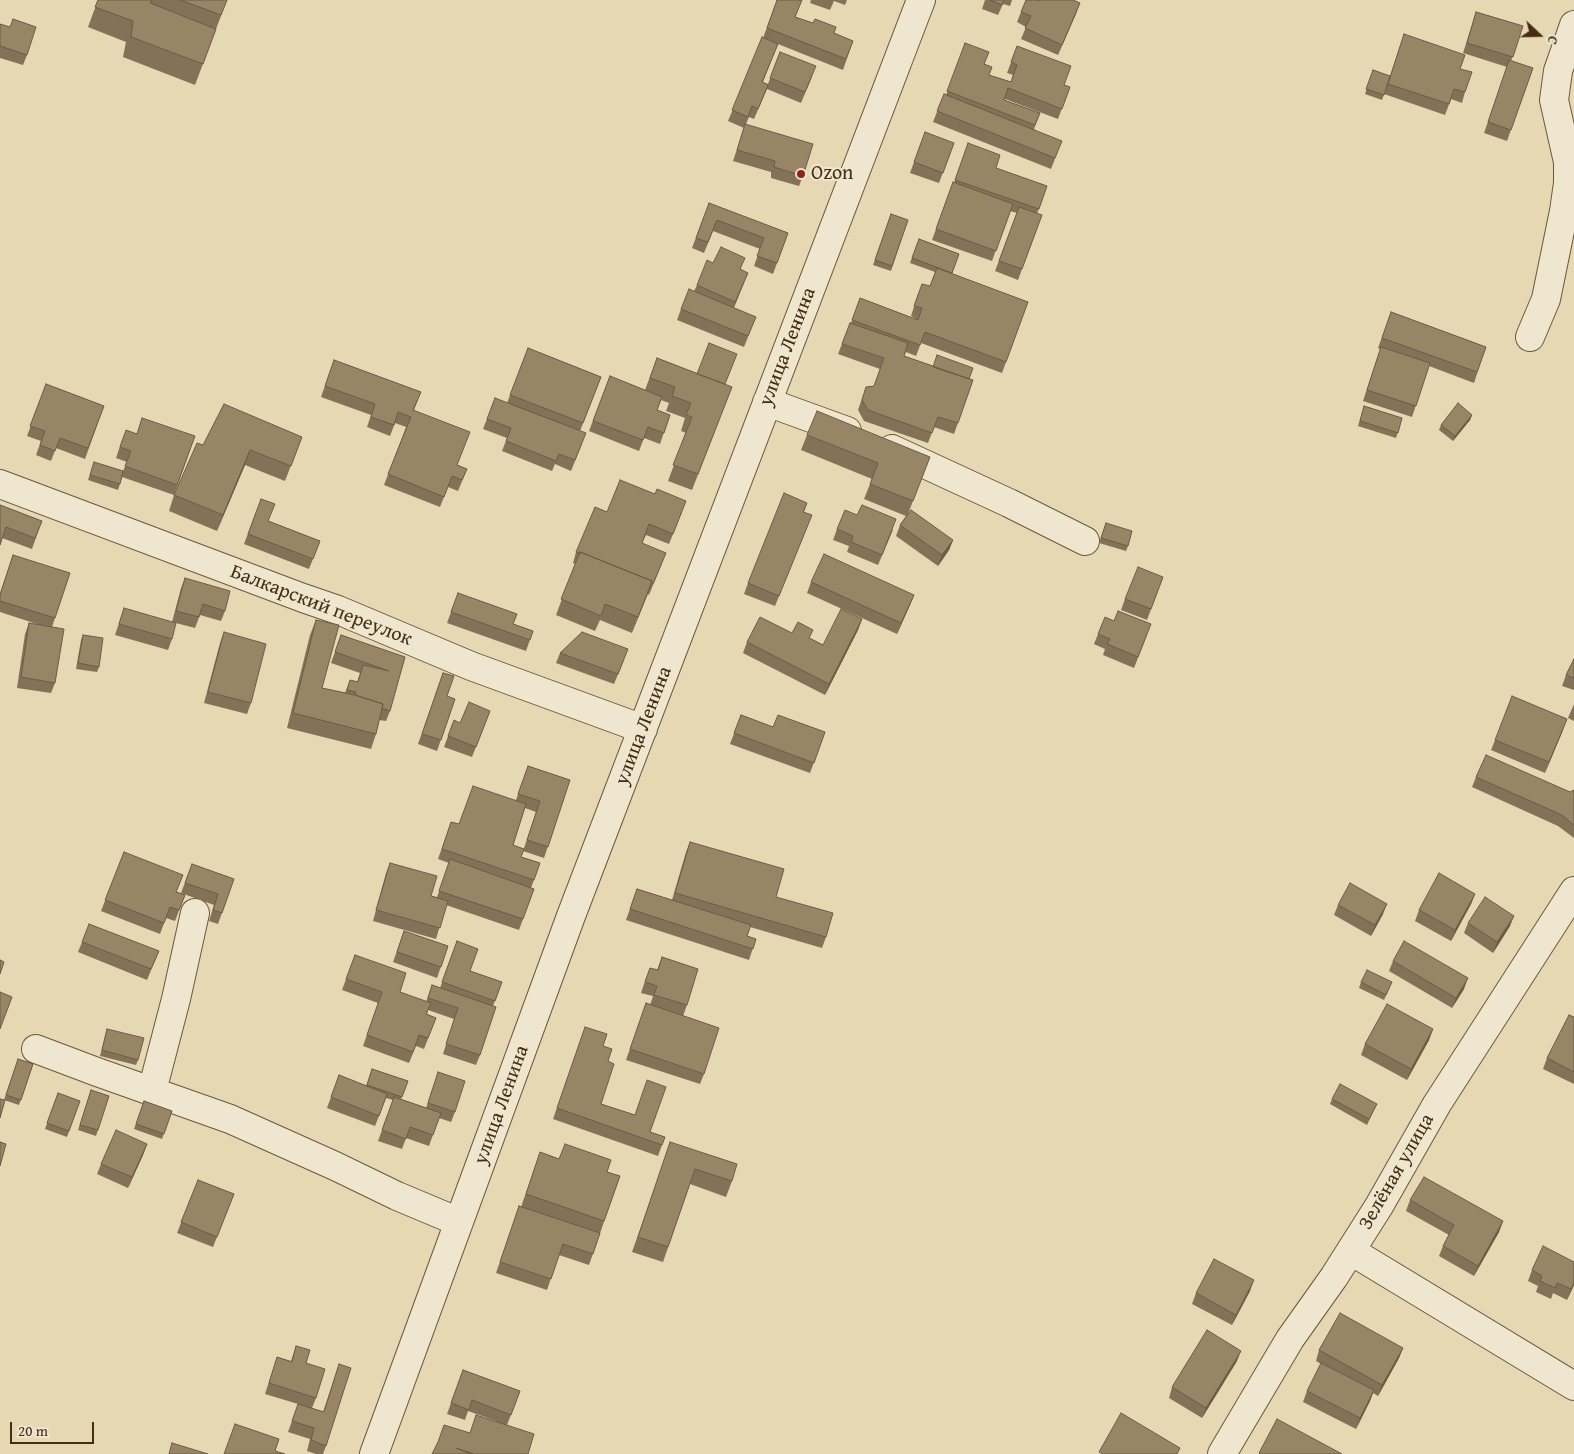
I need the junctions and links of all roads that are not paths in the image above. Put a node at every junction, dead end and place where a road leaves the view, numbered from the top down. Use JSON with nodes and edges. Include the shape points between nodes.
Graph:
{"nodes":[{"id":1,"x":921,"y":0,"type":"edge"},
{"id":2,"x":1574,"y":25,"type":"edge"},
{"id":3,"x":1530,"y":337,"type":"dead end"},
{"id":4,"x":767,"y":402,"type":"junction"},
{"id":5,"x":0,"y":484,"type":"edge"},
{"id":6,"x":1084,"y":541,"type":"dead end"},
{"id":7,"x":643,"y":729,"type":"junction"},
{"id":8,"x":1574,"y":891,"type":"edge"},
{"id":9,"x":195,"y":913,"type":"dead end"},
{"id":10,"x":36,"y":1049,"type":"dead end"},
{"id":11,"x":152,"y":1090,"type":"junction"},
{"id":12,"x":459,"y":1222,"type":"junction"},
{"id":13,"x":1351,"y":1251,"type":"junction"},
{"id":14,"x":1574,"y":1386,"type":"edge"},
{"id":15,"x":374,"y":1454,"type":"edge"},
{"id":16,"x":1222,"y":1454,"type":"edge"}],
"edges":[{"from":1,"to":4,"type":"street","name":"улица Ленина"},
{"from":2,"to":3,"type":"street","via":[[1558,71],[1554,100],[1568,162],[1568,183],[1546,299]]},
{"from":4,"to":6,"type":"street","via":[[909,456]]},
{"from":4,"to":7,"type":"street","name":"улица Ленина"},
{"from":5,"to":7,"type":"street","name":"Балкарский переулок","via":[[338,610],[471,666]]},
{"from":7,"to":12,"type":"street","name":"улица Ленина"},
{"from":8,"to":13,"type":"street","name":"Зелёная улица","via":[[1437,1104]]},
{"from":9,"to":11,"type":"street"},
{"from":10,"to":11,"type":"street"},
{"from":11,"to":12,"type":"street","via":[[230,1119]]},
{"from":12,"to":15,"type":"street","name":"улица Ленина"},
{"from":13,"to":14,"type":"street"},
{"from":13,"to":16,"type":"street","name":"Зелёная улица","via":[[1290,1340]]}]}
